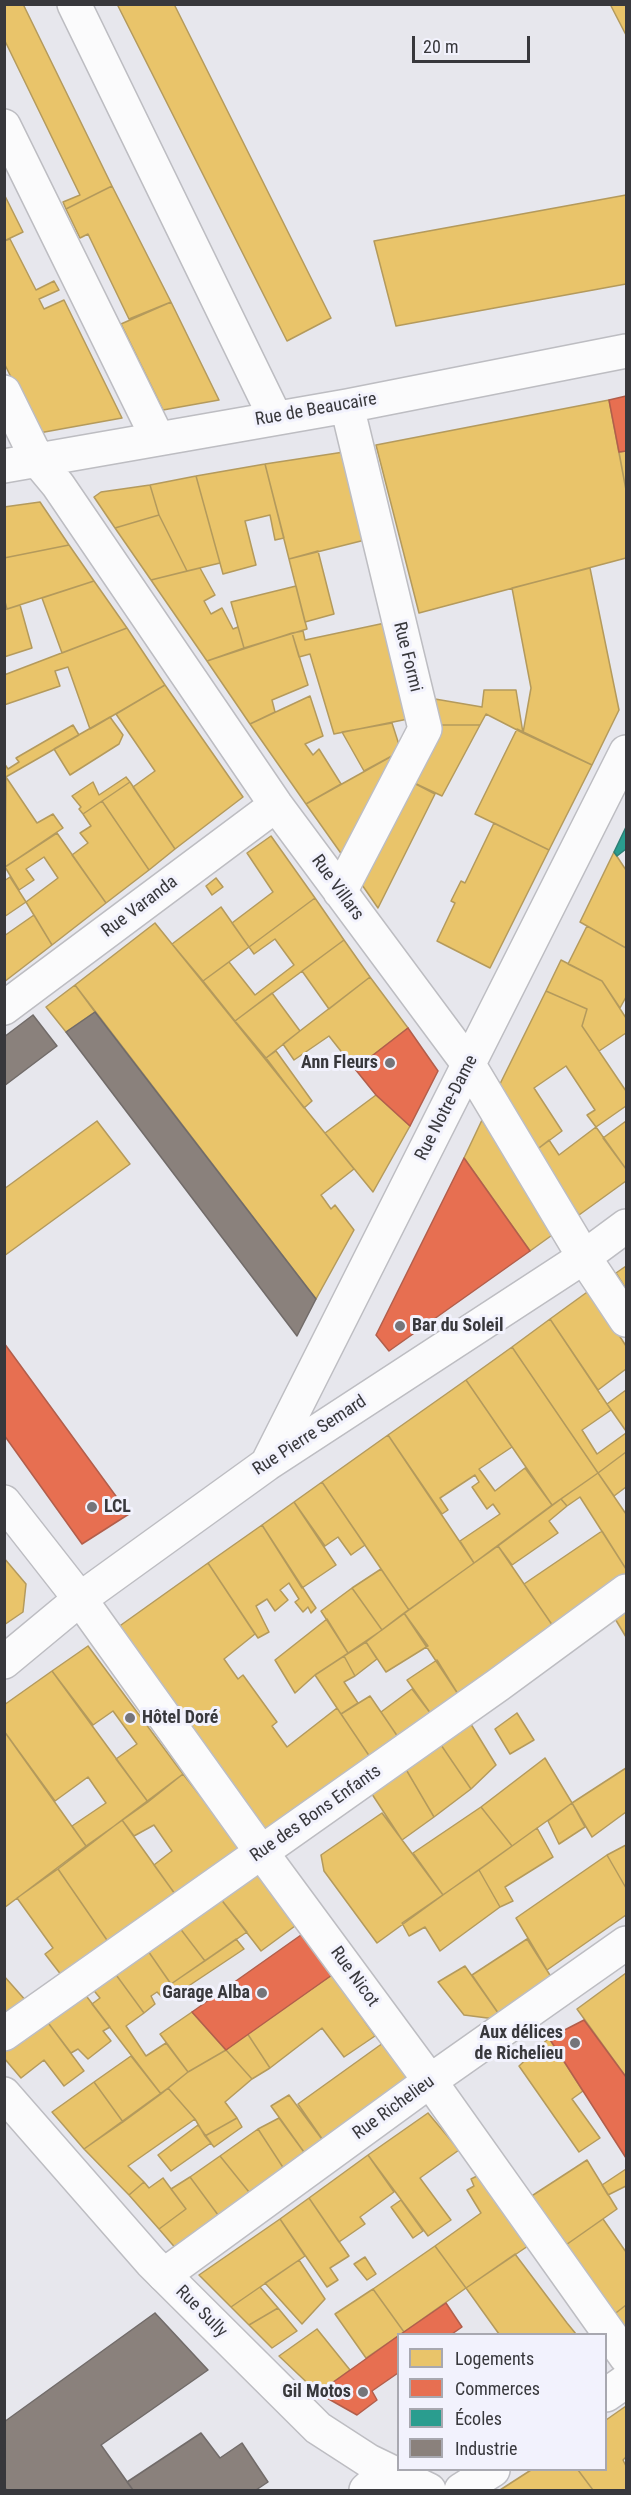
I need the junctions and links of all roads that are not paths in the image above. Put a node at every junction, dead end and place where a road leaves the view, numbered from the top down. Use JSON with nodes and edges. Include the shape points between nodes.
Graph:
{"nodes":[{"id":1,"x":74,"y":4,"type":"edge"},
{"id":2,"x":4,"y":126,"type":"edge"},
{"id":3,"x":627,"y":351,"type":"edge"},
{"id":4,"x":4,"y":392,"type":"edge"},
{"id":5,"x":347,"y":406,"type":"junction"},
{"id":6,"x":275,"y":417,"type":"junction"},
{"id":7,"x":158,"y":440,"type":"junction"},
{"id":8,"x":38,"y":461,"type":"junction"},
{"id":9,"x":4,"y":466,"type":"edge"},
{"id":10,"x":627,"y":752,"type":"edge"},
{"id":11,"x":276,"y":806,"type":"junction"},
{"id":12,"x":340,"y":892,"type":"junction"},
{"id":13,"x":4,"y":1008,"type":"edge"},
{"id":14,"x":469,"y":1065,"type":"junction"},
{"id":15,"x":627,"y":1226,"type":"edge"},
{"id":16,"x":584,"y":1257,"type":"junction"},
{"id":17,"x":627,"y":1320,"type":"edge"},
{"id":18,"x":267,"y":1464,"type":"junction"},
{"id":19,"x":4,"y":1502,"type":"edge"},
{"id":20,"x":627,"y":1591,"type":"edge"},
{"id":21,"x":80,"y":1599,"type":"junction"},
{"id":22,"x":4,"y":1662,"type":"edge"},
{"id":23,"x":262,"y":1853,"type":"junction"},
{"id":24,"x":627,"y":1943,"type":"edge"},
{"id":25,"x":4,"y":2034,"type":"edge"},
{"id":26,"x":430,"y":2081,"type":"junction"},
{"id":27,"x":4,"y":2094,"type":"edge"},
{"id":28,"x":164,"y":2275,"type":"junction"},
{"id":29,"x":627,"y":2357,"type":"edge"},
{"id":30,"x":627,"y":2381,"type":"edge"},
{"id":31,"x":607,"y":2394,"type":"edge"},
{"id":32,"x":490,"y":2471,"type":"edge"},
{"id":33,"x":377,"y":2481,"type":"edge"},
{"id":34,"x":429,"y":2490,"type":"edge"},
{"id":35,"x":461,"y":2490,"type":"edge"}],
"edges":[{"from":1,"to":6,"type":"street"},
{"from":2,"to":7,"type":"street"},
{"from":3,"to":5,"type":"street","name":"Rue de Beaucaire"},
{"from":4,"to":8,"type":"street","name":"Rue Villars"},
{"from":5,"to":6,"type":"street","name":"Rue de Beaucaire"},
{"from":5,"to":12,"type":"street","name":"Rue Formi","via":[[425,729]]},
{"from":6,"to":7,"type":"street","name":"Rue de Beaucaire"},
{"from":7,"to":8,"type":"street","name":"Rue de Beaucaire"},
{"from":8,"to":9,"type":"street","name":"Rue de Beaucaire"},
{"from":8,"to":11,"type":"street","name":"Rue Villars"},
{"from":10,"to":14,"type":"street","name":"Rue Notre-Dame"},
{"from":11,"to":12,"type":"street","name":"Rue Villars"},
{"from":11,"to":13,"type":"street","name":"Rue Varanda"},
{"from":12,"to":14,"type":"street","name":"Rue Villars"},
{"from":14,"to":16,"type":"street","name":"Rue Villars"},
{"from":14,"to":18,"type":"street","name":"Rue Notre-Dame"},
{"from":15,"to":16,"type":"street","name":"Rue Pierre Semard"},
{"from":16,"to":17,"type":"street","name":"Rue Villars"},
{"from":16,"to":18,"type":"street","name":"Rue Pierre Semard"},
{"from":18,"to":21,"type":"street","name":"Rue Pierre Semard"},
{"from":19,"to":21,"type":"street","name":"Rue Nicot"},
{"from":20,"to":23,"type":"street","name":"Rue des Bons Enfants"},
{"from":21,"to":22,"type":"street","name":"Rue Pierre Semard"},
{"from":21,"to":23,"type":"street","name":"Rue Nicot"},
{"from":23,"to":25,"type":"street","name":"Rue des Bons Enfants"},
{"from":23,"to":26,"type":"street","name":"Rue Nicot"},
{"from":24,"to":26,"type":"street","name":"Rue Richelieu"},
{"from":26,"to":28,"type":"street","name":"Rue Richelieu"},
{"from":26,"to":29,"type":"street","name":"Rue Nicot"},
{"from":27,"to":28,"type":"street","name":"Rue Sully"},
{"from":28,"to":33,"type":"street","name":"Rue Sully"},
{"from":30,"to":31,"type":"street"},
{"from":32,"to":35,"type":"street"},
{"from":33,"to":34,"type":"street","name":"Rue Sully"}]}
